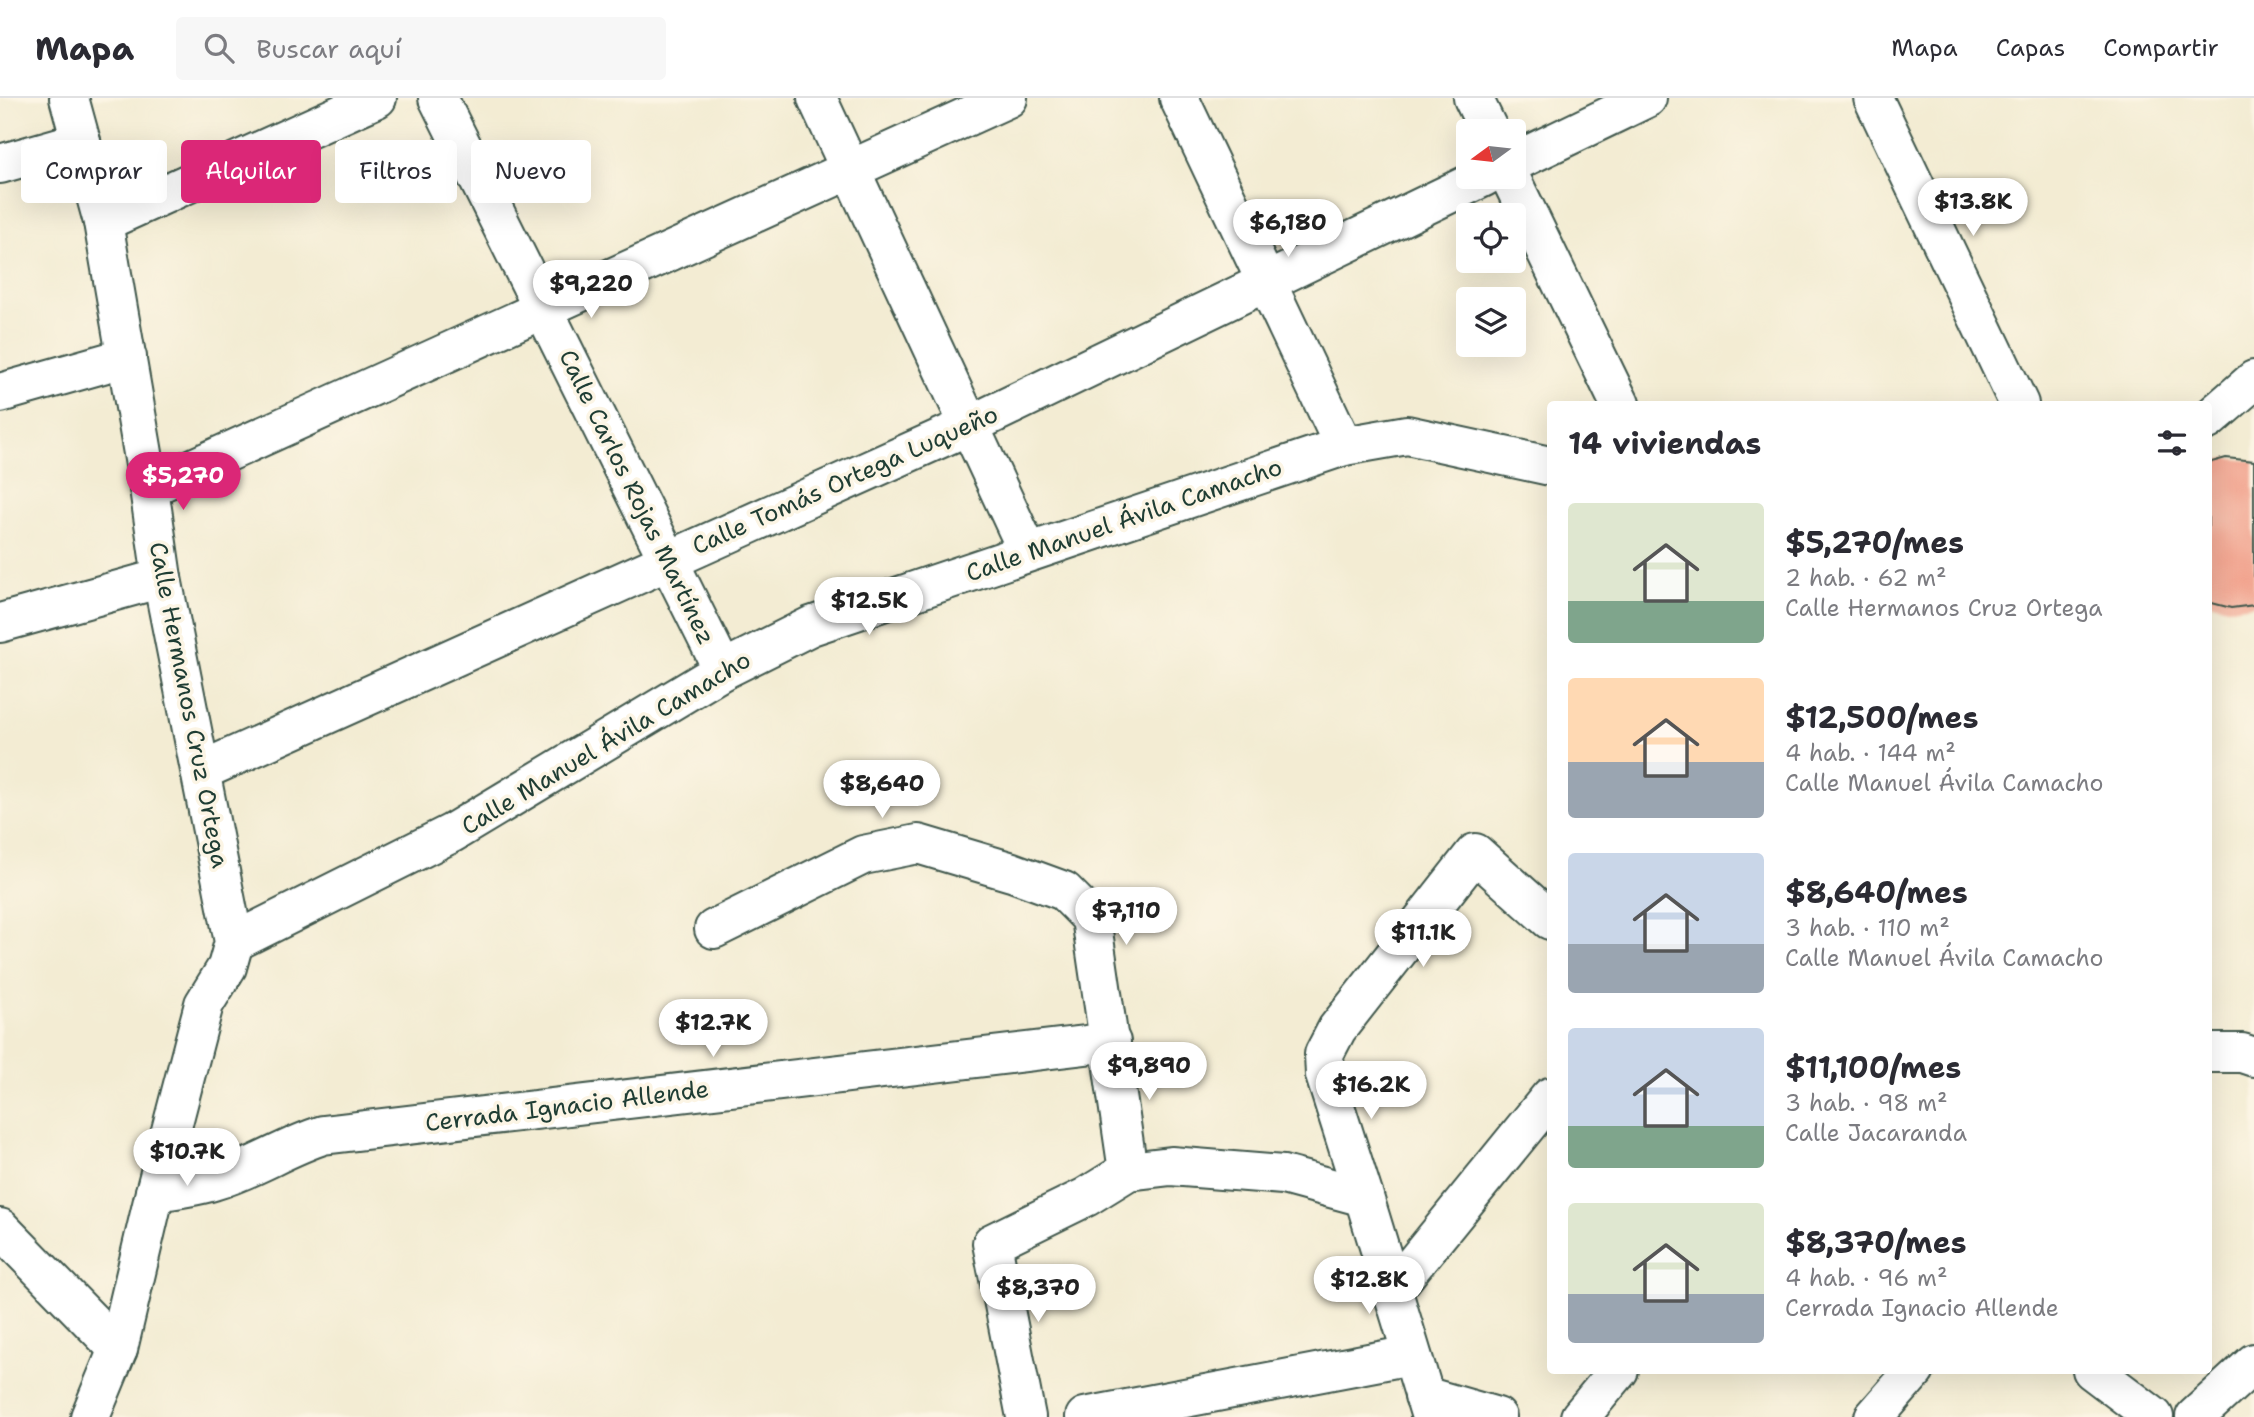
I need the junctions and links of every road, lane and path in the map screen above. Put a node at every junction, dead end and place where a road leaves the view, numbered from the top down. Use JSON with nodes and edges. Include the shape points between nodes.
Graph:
{"nodes":[{"id":1,"x":69,"y":98,"type":"edge"},
{"id":2,"x":377,"y":98,"type":"edge"},
{"id":3,"x":438,"y":98,"type":"edge"},
{"id":4,"x":817,"y":98,"type":"edge"},
{"id":5,"x":1008,"y":98,"type":"edge"},
{"id":6,"x":1179,"y":98,"type":"edge"},
{"id":7,"x":1473,"y":98,"type":"edge"},
{"id":8,"x":1647,"y":98,"type":"edge"},
{"id":9,"x":1874,"y":98,"type":"edge"},
{"id":10,"x":1483,"y":119,"type":"edge"},
{"id":11,"x":82,"y":140,"type":"edge"},
{"id":12,"x":1526,"y":156,"type":"edge"},
{"id":13,"x":21,"y":158,"type":"edge"},
{"id":14,"x":0,"y":164,"type":"edge"},
{"id":15,"x":850,"y":170,"type":"junction"},
{"id":16,"x":1458,"y":189,"type":"edge"},
{"id":17,"x":1516,"y":189,"type":"edge"},
{"id":18,"x":98,"y":203,"type":"edge"},
{"id":19,"x":103,"y":222,"type":"junction"},
{"id":20,"x":1266,"y":282,"type":"junction"},
{"id":21,"x":543,"y":309,"type":"junction"},
{"id":22,"x":127,"y":357,"type":"junction"},
{"id":23,"x":2254,"y":380,"type":"edge"},
{"id":24,"x":0,"y":393,"type":"edge"},
{"id":25,"x":1619,"y":401,"type":"edge"},
{"id":26,"x":2018,"y":401,"type":"edge"},
{"id":27,"x":2212,"y":417,"type":"edge"},
{"id":28,"x":970,"y":425,"type":"junction"},
{"id":29,"x":1344,"y":446,"type":"junction"},
{"id":30,"x":1547,"y":465,"type":"edge"},
{"id":31,"x":149,"y":488,"type":"junction"},
{"id":32,"x":1028,"y":552,"type":"junction"},
{"id":33,"x":669,"y":561,"type":"junction"},
{"id":34,"x":162,"y":578,"type":"junction"},
{"id":35,"x":0,"y":623,"type":"edge"},
{"id":36,"x":723,"y":670,"type":"junction"},
{"id":37,"x":201,"y":771,"type":"junction"},
{"id":38,"x":1547,"y":917,"type":"edge"},
{"id":39,"x":713,"y":929,"type":"dead end"},
{"id":40,"x":234,"y":942,"type":"junction"},
{"id":41,"x":1111,"y":1042,"type":"junction"},
{"id":42,"x":2212,"y":1054,"type":"edge"},
{"id":43,"x":2254,"y":1057,"type":"edge"},
{"id":44,"x":1547,"y":1101,"type":"edge"},
{"id":45,"x":1128,"y":1171,"type":"junction"},
{"id":46,"x":155,"y":1192,"type":"junction"},
{"id":47,"x":1364,"y":1197,"type":"junction"},
{"id":48,"x":0,"y":1228,"type":"edge"},
{"id":49,"x":1393,"y":1290,"type":"junction"},
{"id":50,"x":118,"y":1349,"type":"junction"},
{"id":51,"x":1411,"y":1355,"type":"junction"},
{"id":52,"x":2254,"y":1363,"type":"edge"},
{"id":53,"x":1616,"y":1374,"type":"edge"},
{"id":54,"x":1911,"y":1374,"type":"edge"},
{"id":55,"x":2097,"y":1374,"type":"edge"},
{"id":56,"x":1427,"y":1406,"type":"edge"},
{"id":57,"x":90,"y":1417,"type":"edge"},
{"id":58,"x":1026,"y":1417,"type":"edge"},
{"id":59,"x":1085,"y":1417,"type":"edge"},
{"id":60,"x":1497,"y":1417,"type":"edge"},
{"id":61,"x":1580,"y":1417,"type":"edge"},
{"id":62,"x":1874,"y":1417,"type":"edge"},
{"id":63,"x":2154,"y":1417,"type":"edge"},
{"id":64,"x":2195,"y":1417,"type":"edge"}],
"edges":[{"from":1,"to":11,"type":"street","name":"Calle Hermanos Cruz Ortega"},
{"from":2,"to":19,"type":"street"},
{"from":3,"to":21,"type":"street","name":"Calle Carlos Rojas Martínez"},
{"from":4,"to":15,"type":"street"},
{"from":5,"to":15,"type":"street"},
{"from":6,"to":20,"type":"street"},
{"from":7,"to":10,"type":"street"},
{"from":8,"to":12,"type":"street"},
{"from":9,"to":26,"type":"street"},
{"from":13,"to":14,"type":"street"},
{"from":15,"to":21,"type":"street"},
{"from":15,"to":28,"type":"street"},
{"from":16,"to":20,"type":"street","name":"Calle Tomás Ortega Luqueño"},
{"from":17,"to":25,"type":"street"},
{"from":18,"to":19,"type":"street","name":"Calle Hermanos Cruz Ortega"},
{"from":19,"to":22,"type":"street","name":"Calle Hermanos Cruz Ortega"},
{"from":20,"to":28,"type":"street","name":"Calle Tomás Ortega Luqueño"},
{"from":20,"to":29,"type":"street"},
{"from":21,"to":31,"type":"street"},
{"from":21,"to":33,"type":"street","name":"Calle Carlos Rojas Martínez"},
{"from":22,"to":24,"type":"street"},
{"from":22,"to":31,"type":"street","name":"Calle Hermanos Cruz Ortega"},
{"from":23,"to":27,"type":"street"},
{"from":28,"to":32,"type":"street"},
{"from":28,"to":33,"type":"street","name":"Calle Tomás Ortega Luqueño"},
{"from":29,"to":30,"type":"street","name":"Calle Manuel Ávila Camacho","via":[[1407,435]]},
{"from":29,"to":32,"type":"street","name":"Calle Manuel Ávila Camacho"},
{"from":31,"to":34,"type":"street","name":"Calle Hermanos Cruz Ortega"},
{"from":32,"to":36,"type":"street","name":"Calle Manuel Ávila Camacho","via":[[811,626]]},
{"from":33,"to":36,"type":"street","name":"Calle Carlos Rojas Martínez"},
{"from":33,"to":37,"type":"street","name":"Calle Tomás Ortega Luqueño"},
{"from":34,"to":35,"type":"street"},
{"from":34,"to":37,"type":"street","name":"Calle Hermanos Cruz Ortega"},
{"from":36,"to":40,"type":"street","name":"Calle Manuel Ávila Camacho","via":[[452,833]]},
{"from":37,"to":40,"type":"street","name":"Calle Hermanos Cruz Ortega"},
{"from":38,"to":47,"type":"street","via":[[1475,853],[1337,1029],[1324,1054],[1325,1075]]},
{"from":39,"to":41,"type":"street","via":[[863,855],[918,844],[1064,891],[1091,918]]},
{"from":40,"to":46,"type":"street","via":[[227,967],[204,1004]]},
{"from":41,"to":45,"type":"street"},
{"from":41,"to":46,"type":"street","name":"Cerrada Ignacio Allende","via":[[323,1135],[212,1181]]},
{"from":42,"to":43,"type":"street"},
{"from":44,"to":49,"type":"street"},
{"from":45,"to":47,"type":"street","via":[[1171,1166],[1283,1175]]},
{"from":45,"to":58,"type":"street","via":[[992,1243]]},
{"from":46,"to":50,"type":"street"},
{"from":47,"to":49,"type":"street"},
{"from":48,"to":50,"type":"street"},
{"from":49,"to":51,"type":"street"},
{"from":50,"to":57,"type":"street"},
{"from":51,"to":56,"type":"street"},
{"from":51,"to":59,"type":"street"},
{"from":52,"to":64,"type":"street"},
{"from":53,"to":61,"type":"street"},
{"from":54,"to":62,"type":"street"},
{"from":55,"to":63,"type":"street"},
{"from":56,"to":60,"type":"street"}]}
